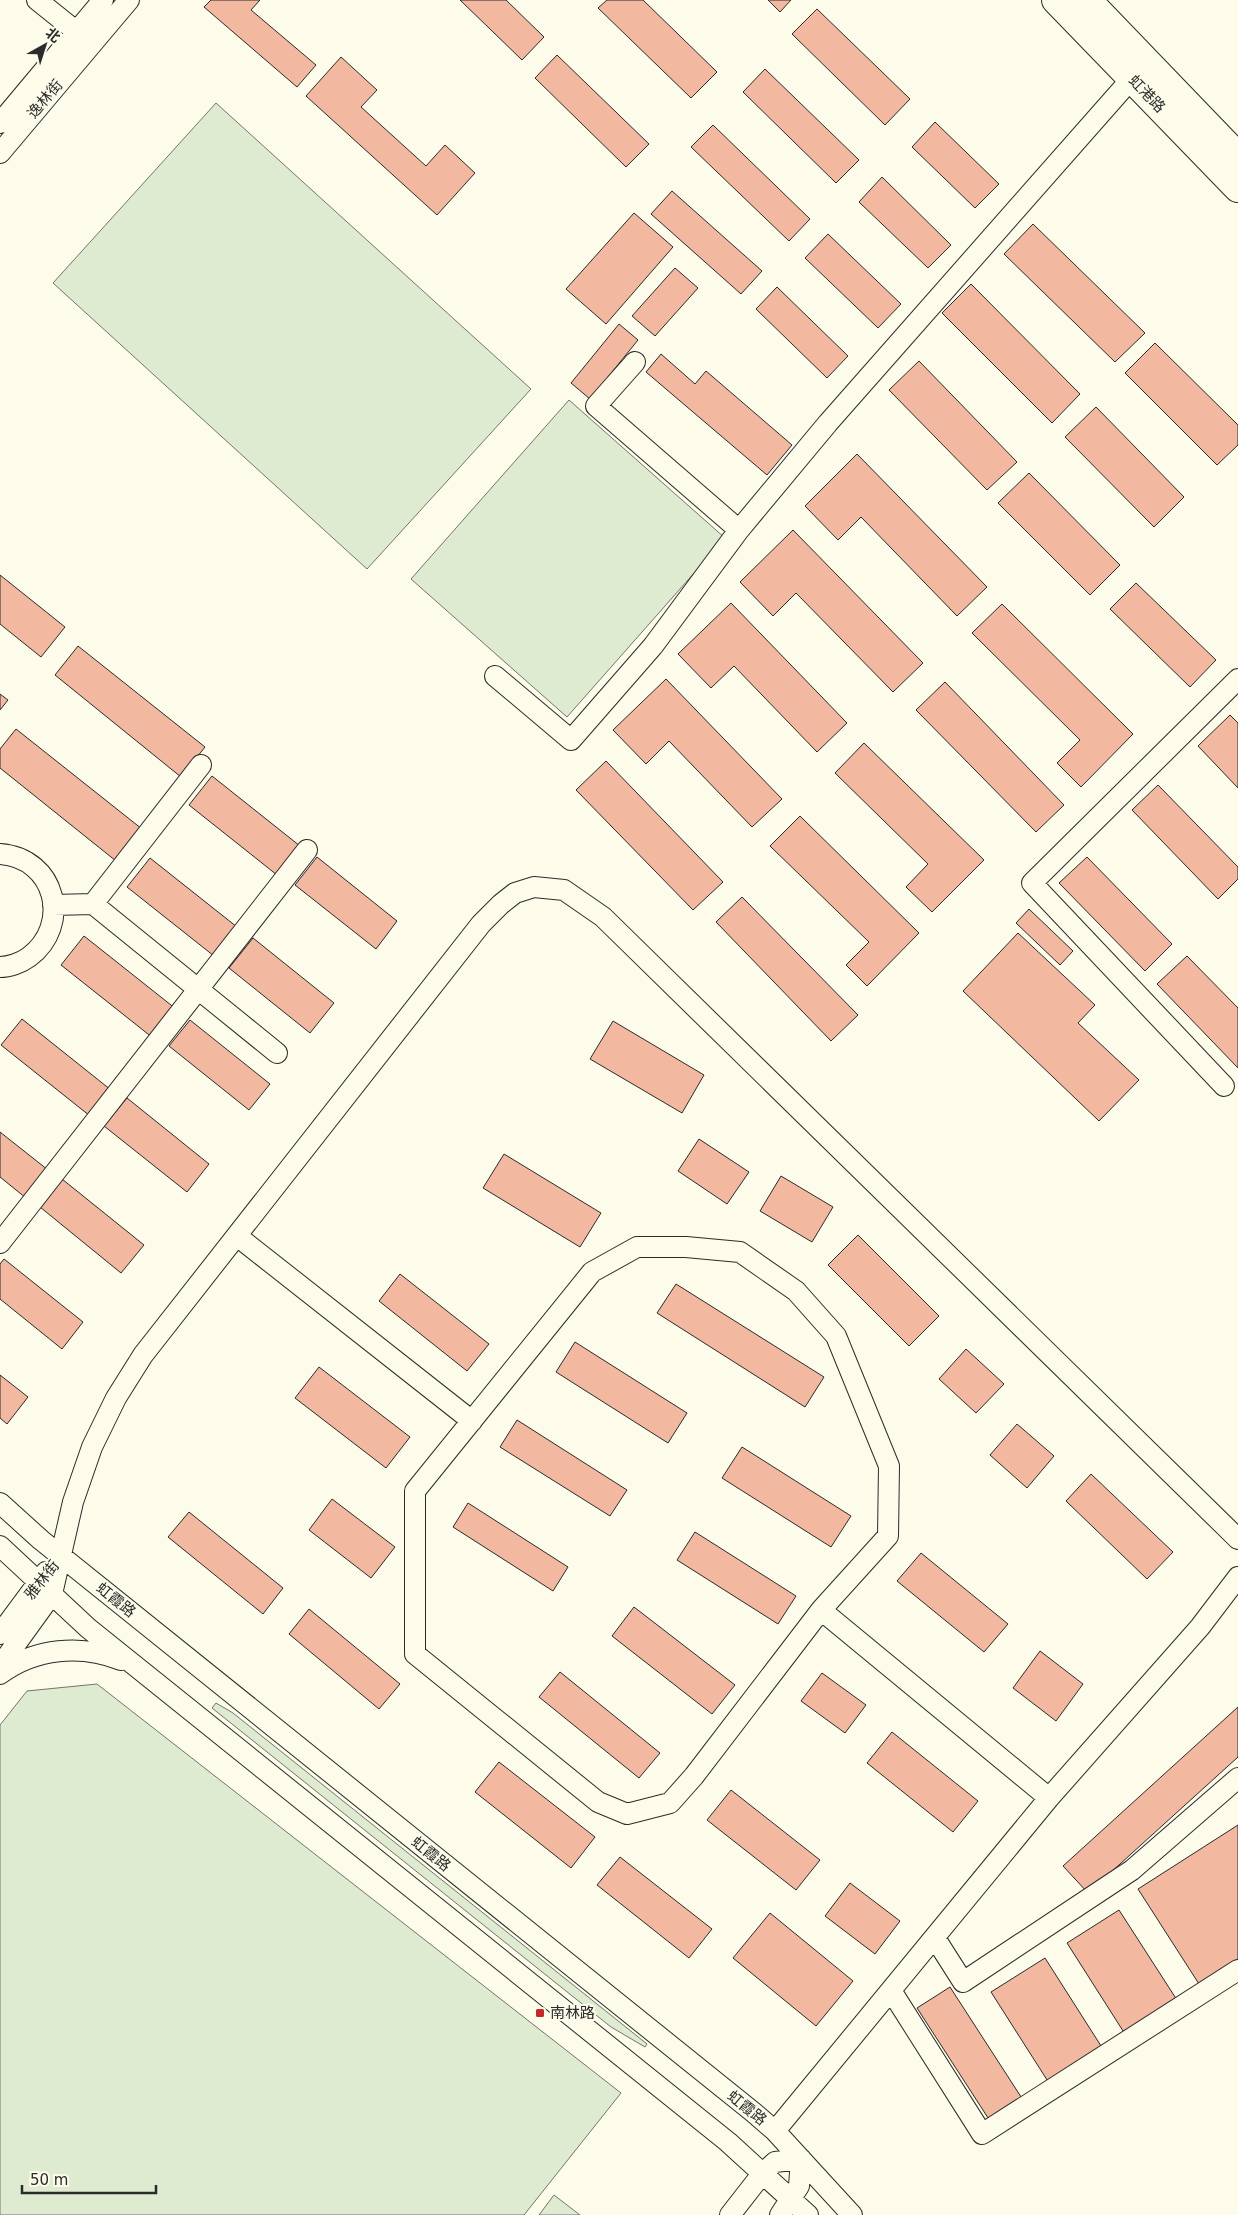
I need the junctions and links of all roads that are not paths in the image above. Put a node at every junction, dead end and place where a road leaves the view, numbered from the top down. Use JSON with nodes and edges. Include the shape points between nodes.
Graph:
{"nodes":[{"id":1,"x":37,"y":0,"type":"edge"},
{"id":2,"x":103,"y":0,"type":"edge"},
{"id":3,"x":129,"y":0,"type":"edge"},
{"id":4,"x":1056,"y":0,"type":"edge"},
{"id":5,"x":1087,"y":0,"type":"edge"},
{"id":6,"x":77,"y":32,"type":"junction"},
{"id":7,"x":1139,"y":70,"type":"junction"},
{"id":8,"x":0,"y":123,"type":"edge"},
{"id":9,"x":0,"y":153,"type":"edge"},
{"id":10,"x":1238,"y":157,"type":"edge"},
{"id":11,"x":1238,"y":188,"type":"edge"},
{"id":12,"x":636,"y":362,"type":"dead end"},
{"id":13,"x":739,"y":530,"type":"junction"},
{"id":14,"x":495,"y":676,"type":"dead end"},
{"id":15,"x":1238,"y":679,"type":"edge"},
{"id":16,"x":201,"y":765,"type":"dead end"},
{"id":17,"x":307,"y":850,"type":"dead end"},
{"id":18,"x":0,"y":854,"type":"edge"},
{"id":19,"x":93,"y":904,"type":"junction"},
{"id":20,"x":53,"y":905,"type":"junction"},
{"id":21,"x":0,"y":967,"type":"edge"},
{"id":22,"x":198,"y":989,"type":"junction"},
{"id":23,"x":277,"y":1053,"type":"dead end"},
{"id":24,"x":1224,"y":1086,"type":"dead end"},
{"id":25,"x":237,"y":1236,"type":"junction"},
{"id":26,"x":0,"y":1243,"type":"edge"},
{"id":27,"x":472,"y":1421,"type":"junction"},
{"id":28,"x":0,"y":1503,"type":"edge"},
{"id":29,"x":1238,"y":1539,"type":"edge"},
{"id":30,"x":0,"y":1546,"type":"edge"},
{"id":31,"x":61,"y":1556,"type":"junction"},
{"id":32,"x":1238,"y":1577,"type":"edge"},
{"id":33,"x":45,"y":1588,"type":"junction"},
{"id":34,"x":821,"y":1610,"type":"junction"},
{"id":35,"x":0,"y":1634,"type":"edge"},
{"id":36,"x":133,"y":1664,"type":"junction"},
{"id":37,"x":0,"y":1666,"type":"edge"},
{"id":38,"x":0,"y":1674,"type":"edge"},
{"id":39,"x":1238,"y":1778,"type":"edge"},
{"id":40,"x":1050,"y":1798,"type":"junction"},
{"id":41,"x":935,"y":1938,"type":"junction"},
{"id":42,"x":1238,"y":1970,"type":"edge"},
{"id":43,"x":892,"y":1992,"type":"junction"},
{"id":44,"x":775,"y":2131,"type":"junction"},
{"id":45,"x":802,"y":2159,"type":"junction"},
{"id":46,"x":762,"y":2174,"type":"junction"},
{"id":47,"x":786,"y":2208,"type":"edge"},
{"id":48,"x":730,"y":2215,"type":"edge"},
{"id":49,"x":808,"y":2215,"type":"edge"},
{"id":50,"x":852,"y":2215,"type":"edge"}],
"edges":[{"from":1,"to":6,"type":"street"},
{"from":2,"to":6,"type":"street","name":"逸林街"},
{"from":3,"to":9,"type":"street","name":"逸林街"},
{"from":4,"to":7,"type":"highway","name":"虹港路"},
{"from":5,"to":7,"type":"highway","name":"虹港路"},
{"from":6,"to":8,"type":"street","name":"逸林街"},
{"from":7,"to":10,"type":"highway","name":"虹港路"},
{"from":7,"to":11,"type":"highway","name":"虹港路"},
{"from":7,"to":13,"type":"street","via":[[828,423]]},
{"from":12,"to":13,"type":"street","via":[[596,406]]},
{"from":13,"to":14,"type":"street","via":[[653,646],[571,740]]},
{"from":15,"to":24,"type":"street","via":[[1032,883]]},
{"from":16,"to":19,"type":"street"},
{"from":17,"to":22,"type":"street"},
{"from":18,"to":20,"type":"street","via":[[29,863],[43,877]]},
{"from":19,"to":20,"type":"street"},
{"from":19,"to":22,"type":"street"},
{"from":20,"to":21,"type":"street","via":[[50,933],[39,950],[23,962]]},
{"from":22,"to":23,"type":"street"},
{"from":22,"to":26,"type":"street"},
{"from":25,"to":27,"type":"street"},
{"from":25,"to":29,"type":"street","via":[[481,924],[515,893],[534,887],[564,890],[603,917]]},
{"from":25,"to":31,"type":"street","via":[[143,1355],[116,1398],[82,1474]]},
{"from":27,"to":34,"type":"street","via":[[592,1272],[637,1248],[686,1247],[740,1252],[796,1291],[836,1336],[889,1466],[888,1536]]},
{"from":27,"to":34,"type":"street","via":[[414,1492],[415,1654],[598,1802],[628,1814],[670,1803]]},
{"from":28,"to":31,"type":"street","name":"虹霞路"},
{"from":30,"to":33,"type":"street"},
{"from":31,"to":33,"type":"street","name":"雅林街"},
{"from":31,"to":44,"type":"street","name":"虹霞路"},
{"from":32,"to":40,"type":"street","via":[[1200,1627]]},
{"from":33,"to":35,"type":"street","name":"雅林街"},
{"from":33,"to":36,"type":"street"},
{"from":33,"to":37,"type":"street","name":"雅林街"},
{"from":34,"to":40,"type":"street"},
{"from":36,"to":38,"type":"street","via":[[91,1652],[57,1651],[32,1656]]},
{"from":36,"to":46,"type":"street","via":[[728,2142]]},
{"from":39,"to":41,"type":"street","via":[[1132,1870],[963,1982]]},
{"from":40,"to":41,"type":"street"},
{"from":41,"to":43,"type":"street"},
{"from":42,"to":43,"type":"street","via":[[982,2134]]},
{"from":43,"to":44,"type":"street"},
{"from":44,"to":45,"type":"street","name":"虹霞路"},
{"from":45,"to":46,"type":"street","via":[[775,2162]]},
{"from":45,"to":47,"type":"street","via":[[799,2186]]},
{"from":45,"to":50,"type":"street","name":"虹霞路"},
{"from":46,"to":47,"type":"street"},
{"from":46,"to":48,"type":"street"},
{"from":47,"to":49,"type":"street"}]}
